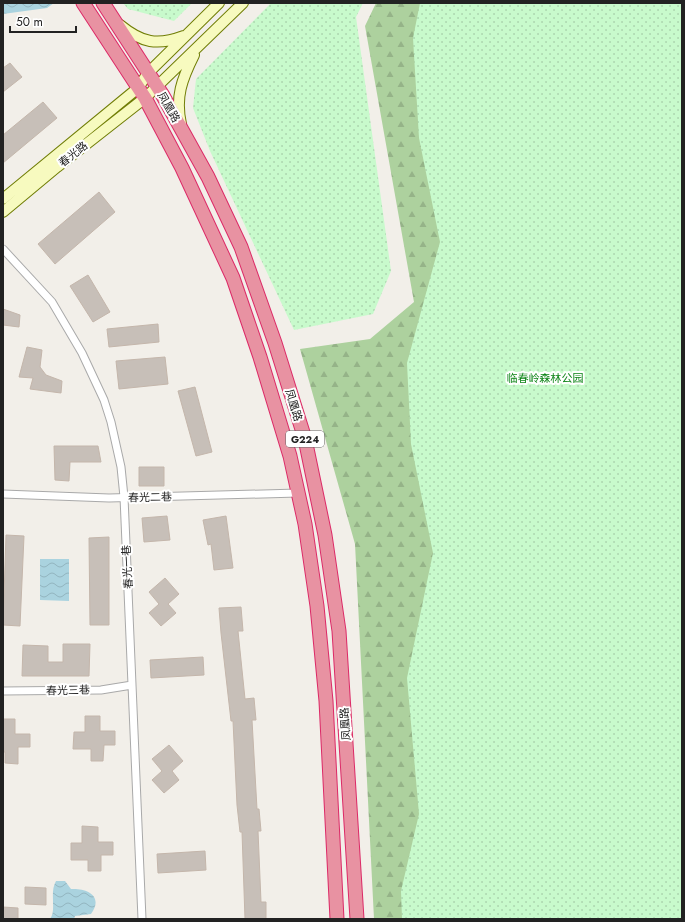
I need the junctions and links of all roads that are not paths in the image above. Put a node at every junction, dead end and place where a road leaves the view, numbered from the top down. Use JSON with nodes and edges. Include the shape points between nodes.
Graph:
{"nodes":[{"id":1,"x":103,"y":3,"type":"edge"},
{"id":2,"x":219,"y":3,"type":"edge"},
{"id":3,"x":243,"y":3,"type":"edge"},
{"id":4,"x":85,"y":6,"type":"edge"},
{"id":5,"x":113,"y":19,"type":"junction"},
{"id":6,"x":186,"y":36,"type":"junction"},
{"id":7,"x":197,"y":48,"type":"junction"},
{"id":8,"x":148,"y":73,"type":"junction"},
{"id":9,"x":156,"y":86,"type":"junction"},
{"id":10,"x":141,"y":93,"type":"junction"},
{"id":11,"x":182,"y":132,"type":"junction"},
{"id":12,"x":3,"y":199,"type":"edge"},
{"id":13,"x":3,"y":212,"type":"edge"},
{"id":14,"x":3,"y":249,"type":"edge"},
{"id":15,"x":298,"y":493,"type":"junction"},
{"id":16,"x":3,"y":494,"type":"edge"},
{"id":17,"x":124,"y":497,"type":"junction"},
{"id":18,"x":132,"y":685,"type":"junction"},
{"id":19,"x":3,"y":691,"type":"edge"},
{"id":20,"x":142,"y":919,"type":"edge"},
{"id":21,"x":337,"y":919,"type":"edge"},
{"id":22,"x":357,"y":919,"type":"edge"}],
"edges":[{"from":1,"to":5,"type":"highway","name":"凤凰路","number":"G224"},
{"from":2,"to":6,"type":"main road"},
{"from":3,"to":7,"type":"main road"},
{"from":4,"to":10,"type":"highway","name":"凤凰路","number":"G224"},
{"from":5,"to":6,"type":"main road","via":[[127,31],[147,42],[172,41]]},
{"from":5,"to":8,"type":"highway","name":"凤凰路","number":"G224"},
{"from":6,"to":8,"type":"main road"},
{"from":7,"to":9,"type":"main road"},
{"from":7,"to":11,"type":"main road","via":[[184,74],[180,89],[178,104]]},
{"from":8,"to":9,"type":"highway","name":"凤凰路","number":"G224"},
{"from":8,"to":10,"type":"main road"},
{"from":9,"to":10,"type":"main road"},
{"from":9,"to":11,"type":"highway","name":"凤凰路","number":"G224"},
{"from":10,"to":12,"type":"main road","name":"春光路"},
{"from":10,"to":13,"type":"main road","name":"春光路"},
{"from":10,"to":15,"type":"highway","name":"凤凰路","number":"G224","via":[[182,168],[233,278],[265,372],[290,456]]},
{"from":11,"to":22,"type":"highway","name":"凤凰路","number":"G224","via":[[208,177],[241,247],[305,439],[325,535],[339,631]]},
{"from":14,"to":17,"type":"street","name":"春光一巷","via":[[52,302],[82,353],[104,400],[119,455]]},
{"from":15,"to":17,"type":"street","name":"春光二巷"},
{"from":15,"to":21,"type":"highway","name":"凤凰路","number":"G224","via":[[317,606],[326,702]]},
{"from":16,"to":17,"type":"street","name":"春光二巷"},
{"from":17,"to":18,"type":"street","name":"春光一巷"},
{"from":18,"to":19,"type":"street","name":"春光三巷","via":[[101,690]]},
{"from":18,"to":20,"type":"street","name":"春光一巷"}]}
